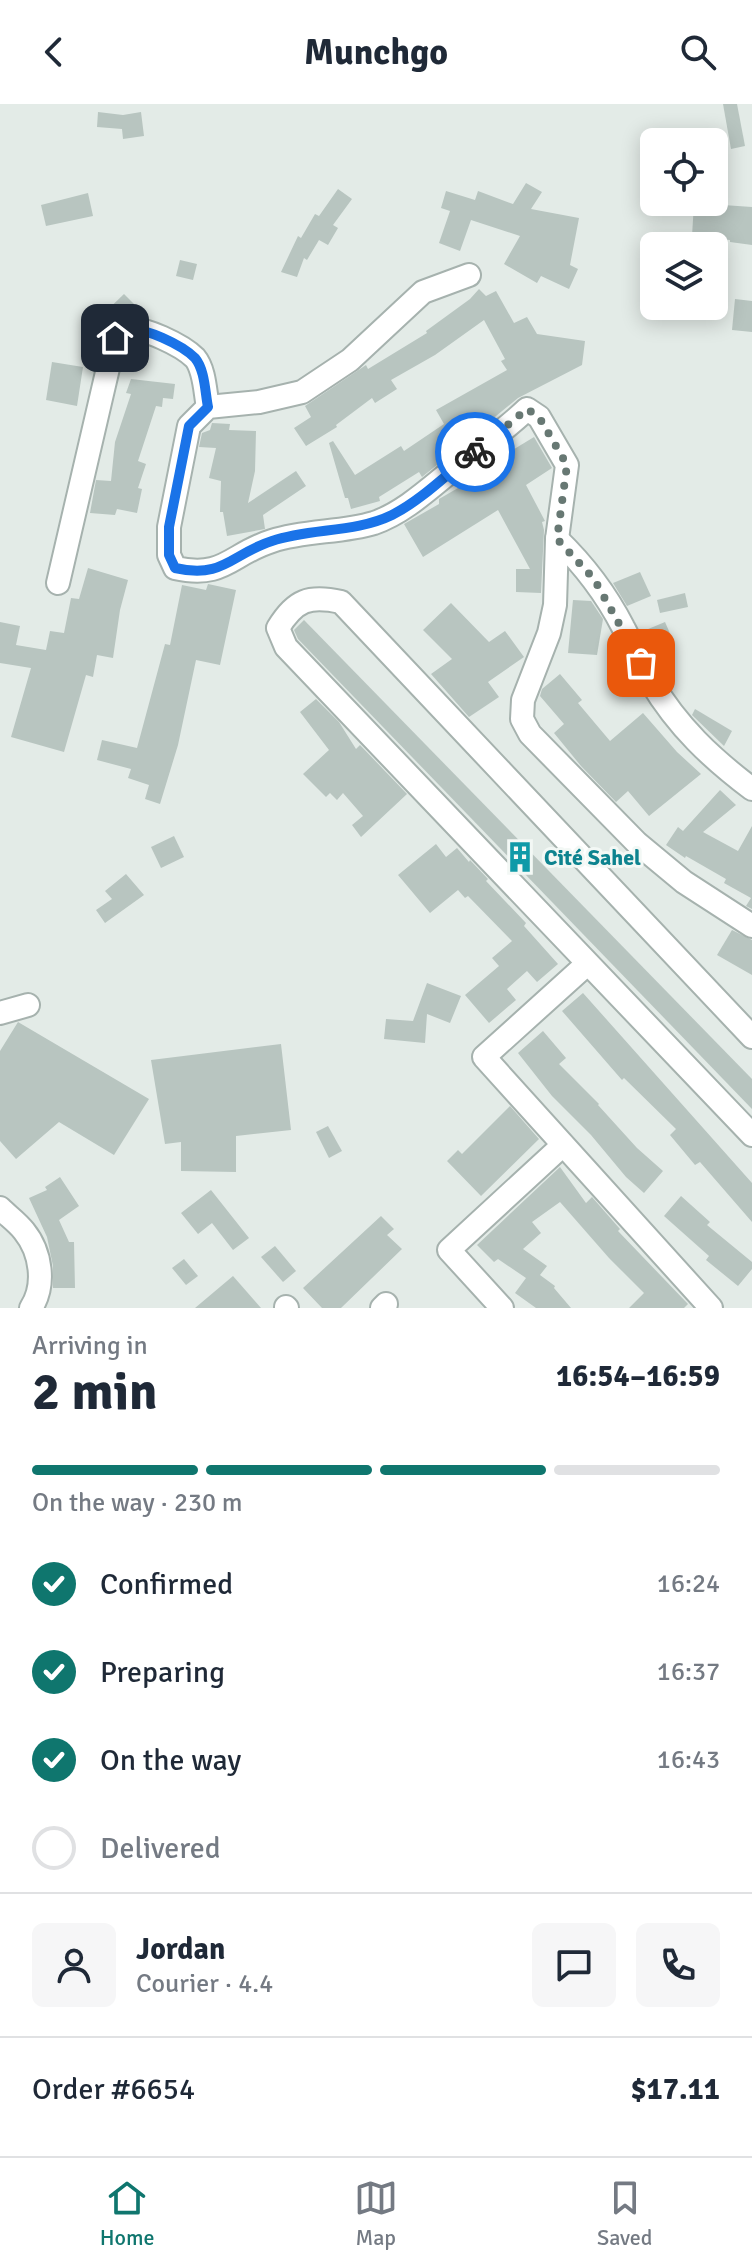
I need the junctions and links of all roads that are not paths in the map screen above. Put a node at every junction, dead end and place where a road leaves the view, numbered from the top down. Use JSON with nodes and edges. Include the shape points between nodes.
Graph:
{"nodes":[{"id":1,"x":469,"y":275,"type":"dead end"},
{"id":2,"x":208,"y":407,"type":"junction"},
{"id":3,"x":557,"y":539,"type":"junction"},
{"id":4,"x":58,"y":583,"type":"dead end"},
{"id":5,"x":752,"y":789,"type":"edge"},
{"id":6,"x":752,"y":926,"type":"edge"},
{"id":7,"x":587,"y":964,"type":"junction"},
{"id":8,"x":28,"y":1005,"type":"dead end"},
{"id":9,"x":0,"y":1013,"type":"edge"},
{"id":10,"x":752,"y":1037,"type":"edge"},
{"id":11,"x":752,"y":1135,"type":"edge"},
{"id":12,"x":563,"y":1145,"type":"junction"},
{"id":13,"x":0,"y":1208,"type":"edge"},
{"id":14,"x":31,"y":1308,"type":"edge"},
{"id":15,"x":502,"y":1308,"type":"edge"},
{"id":16,"x":711,"y":1308,"type":"edge"}],
"edges":[{"from":1,"to":2,"type":"street","via":[[423,292],[350,360],[302,392]]},
{"from":2,"to":3,"type":"street","via":[[189,426],[169,527],[169,555],[175,568],[215,570],[268,542],[373,523],[395,513],[527,409],[539,417],[567,465]]},
{"from":2,"to":4,"type":"street","via":[[196,360],[176,344],[141,329],[115,338]]},
{"from":3,"to":5,"type":"street","via":[[594,579],[650,682],[679,723],[713,760]]},
{"from":3,"to":6,"type":"street","via":[[552,619],[523,700],[522,719],[530,734],[637,843],[684,882]]},
{"from":7,"to":10,"type":"street","via":[[286,647],[278,628],[291,608],[319,597],[341,602]]},
{"from":7,"to":11,"type":"street"},
{"from":7,"to":12,"type":"street","via":[[484,1057]]},
{"from":8,"to":9,"type":"street"},
{"from":12,"to":15,"type":"street","via":[[449,1250]]},
{"from":12,"to":16,"type":"street"},
{"from":13,"to":14,"type":"street","via":[[25,1232],[41,1269],[39,1296]]}]}
